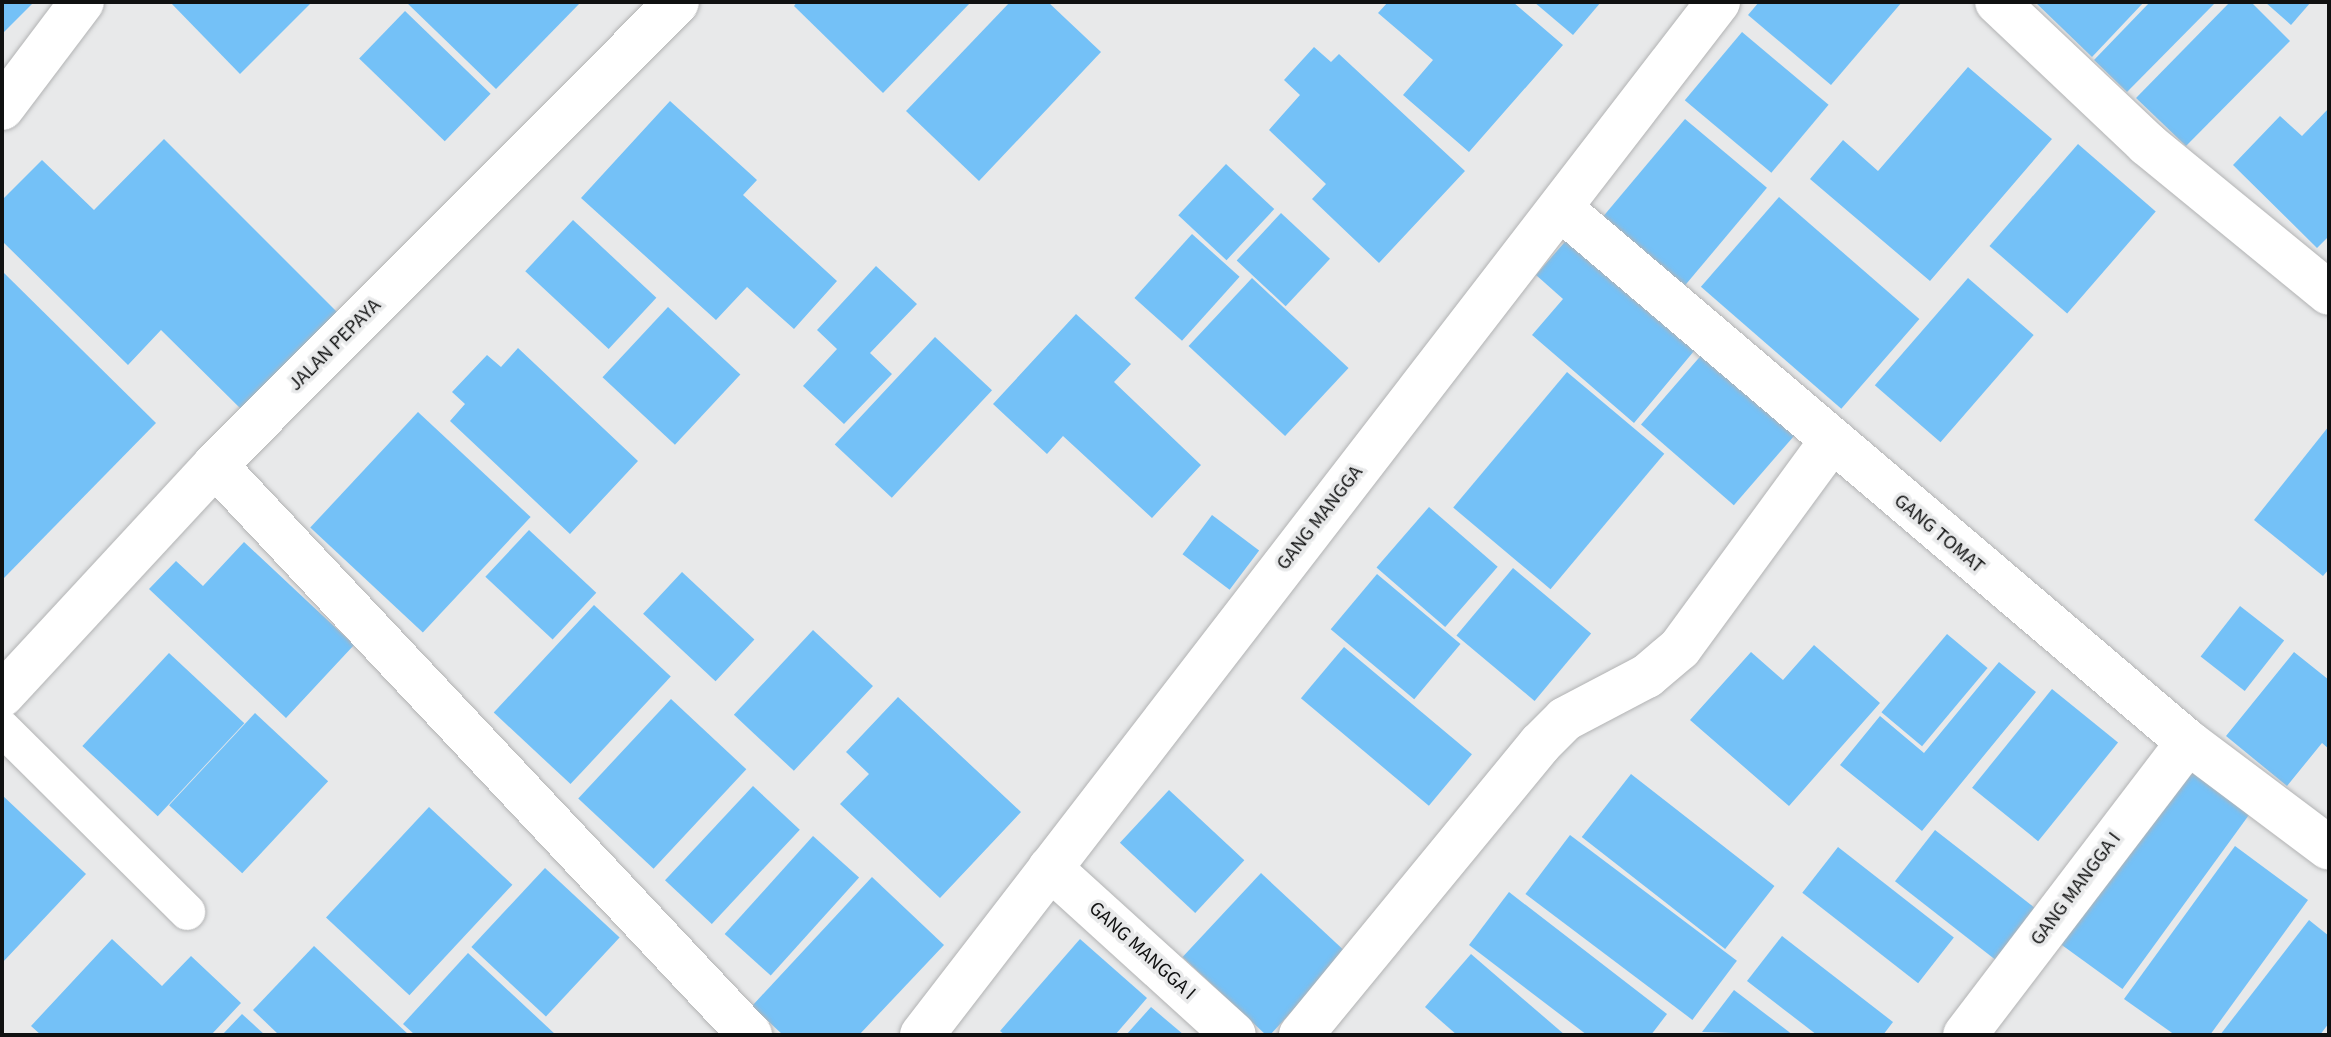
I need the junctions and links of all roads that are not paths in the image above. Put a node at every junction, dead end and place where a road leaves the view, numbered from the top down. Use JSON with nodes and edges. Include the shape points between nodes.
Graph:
{"nodes":[{"id":1,"x":82,"y":2,"type":"edge"},
{"id":2,"x":677,"y":2,"type":"edge"},
{"id":3,"x":1718,"y":2,"type":"edge"},
{"id":4,"x":1997,"y":2,"type":"edge"},
{"id":5,"x":2,"y":108,"type":"edge"},
{"id":6,"x":1560,"y":208,"type":"junction"},
{"id":7,"x":2329,"y":293,"type":"edge"},
{"id":8,"x":1830,"y":443,"type":"junction"},
{"id":9,"x":215,"y":465,"type":"junction"},
{"id":10,"x":2,"y":695,"type":"edge"},
{"id":11,"x":2,"y":728,"type":"edge"},
{"id":12,"x":2188,"y":742,"type":"junction"},
{"id":13,"x":2329,"y":848,"type":"edge"},
{"id":14,"x":1050,"y":868,"type":"junction"},
{"id":15,"x":187,"y":912,"type":"dead end"},
{"id":16,"x":750,"y":1035,"type":"edge"},
{"id":17,"x":922,"y":1035,"type":"edge"},
{"id":18,"x":1234,"y":1035,"type":"edge"},
{"id":19,"x":1301,"y":1035,"type":"edge"},
{"id":20,"x":1965,"y":1035,"type":"edge"}],
"edges":[{"from":1,"to":5,"type":"street"},
{"from":2,"to":9,"type":"street","name":"JALAN PEPAYA"},
{"from":3,"to":6,"type":"street","name":"GANG MANGGA"},
{"from":4,"to":7,"type":"street","via":[[2147,144]]},
{"from":6,"to":8,"type":"street","name":"GANG TOMAT"},
{"from":6,"to":14,"type":"street","name":"GANG MANGGA"},
{"from":8,"to":12,"type":"street","name":"GANG TOMAT"},
{"from":8,"to":19,"type":"street","via":[[1680,648],[1647,676],[1565,719],[1540,744]]},
{"from":9,"to":10,"type":"street","name":"JALAN PEPAYA"},
{"from":9,"to":16,"type":"street"},
{"from":11,"to":15,"type":"lane"},
{"from":12,"to":13,"type":"street","name":"GANG TOMAT"},
{"from":12,"to":20,"type":"street","name":"GANG MANGGA I"},
{"from":14,"to":17,"type":"street","name":"GANG MANGGA"},
{"from":14,"to":18,"type":"street","name":"GANG MANGGA I"}]}
